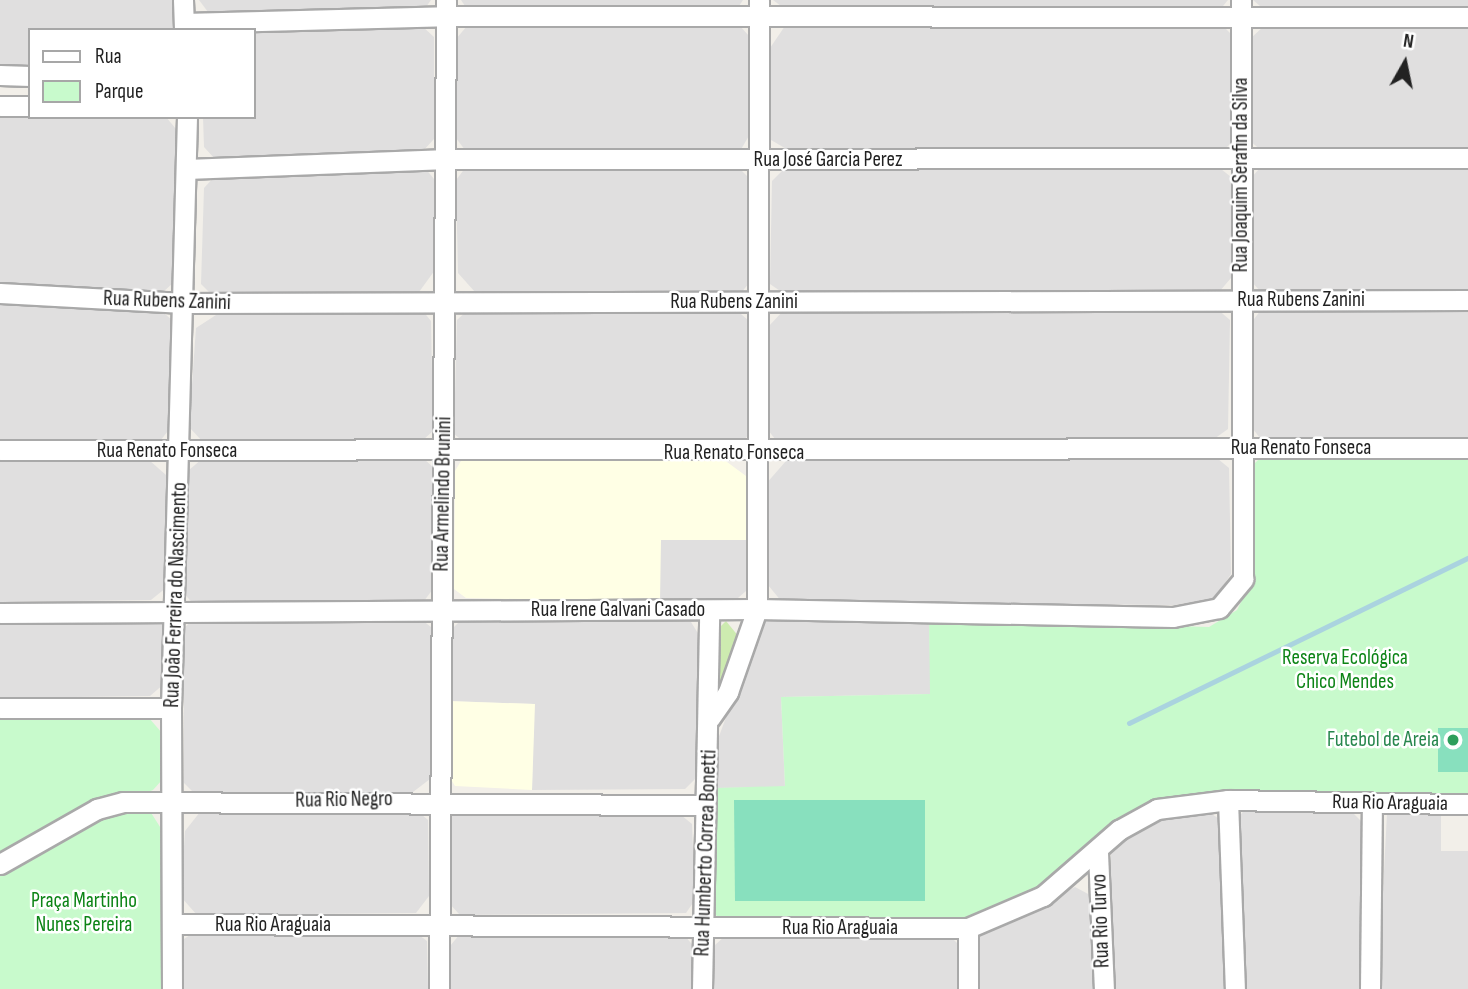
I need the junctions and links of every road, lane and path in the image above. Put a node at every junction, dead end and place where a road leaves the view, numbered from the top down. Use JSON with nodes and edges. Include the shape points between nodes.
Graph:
{"nodes":[{"id":1,"x":183,"y":0,"type":"edge"},
{"id":2,"x":445,"y":8,"type":"edge"},
{"id":3,"x":760,"y":8,"type":"edge"},
{"id":4,"x":1241,"y":8,"type":"edge"},
{"id":5,"x":1468,"y":17,"type":"edge"},
{"id":6,"x":184,"y":26,"type":"edge"},
{"id":7,"x":0,"y":75,"type":"edge"},
{"id":8,"x":28,"y":76,"type":"edge"},
{"id":9,"x":0,"y":106,"type":"edge"},
{"id":10,"x":28,"y":106,"type":"edge"},
{"id":11,"x":187,"y":119,"type":"edge"},
{"id":12,"x":445,"y":159,"type":"junction"},
{"id":13,"x":1468,"y":159,"type":"edge"},
{"id":14,"x":762,"y":160,"type":"junction"},
{"id":15,"x":1241,"y":160,"type":"junction"},
{"id":16,"x":189,"y":169,"type":"junction"},
{"id":17,"x":0,"y":293,"type":"edge"},
{"id":18,"x":447,"y":300,"type":"junction"},
{"id":19,"x":1241,"y":300,"type":"junction"},
{"id":20,"x":1468,"y":300,"type":"edge"},
{"id":21,"x":760,"y":302,"type":"junction"},
{"id":22,"x":184,"y":303,"type":"junction"},
{"id":23,"x":1239,"y":447,"type":"junction"},
{"id":24,"x":1468,"y":448,"type":"edge"},
{"id":25,"x":0,"y":450,"type":"edge"},
{"id":26,"x":181,"y":452,"type":"junction"},
{"id":27,"x":443,"y":453,"type":"junction"},
{"id":28,"x":757,"y":454,"type":"junction"},
{"id":29,"x":1232,"y":599,"type":"joint"},
{"id":30,"x":442,"y":609,"type":"junction"},
{"id":31,"x":757,"y":609,"type":"junction"},
{"id":32,"x":709,"y":611,"type":"junction"},
{"id":33,"x":0,"y":613,"type":"edge"},
{"id":34,"x":177,"y":614,"type":"junction"},
{"id":35,"x":0,"y":708,"type":"edge"},
{"id":36,"x":171,"y":708,"type":"junction"},
{"id":37,"x":710,"y":718,"type":"junction"},
{"id":38,"x":439,"y":799,"type":"junction"},
{"id":39,"x":1228,"y":800,"type":"junction"},
{"id":40,"x":174,"y":802,"type":"junction"},
{"id":41,"x":1372,"y":803,"type":"junction"},
{"id":42,"x":1468,"y":804,"type":"edge"},
{"id":43,"x":704,"y":805,"type":"junction"},
{"id":44,"x":1098,"y":853,"type":"junction"},
{"id":45,"x":0,"y":864,"type":"edge"},
{"id":46,"x":174,"y":924,"type":"junction"},
{"id":47,"x":440,"y":926,"type":"junction"},
{"id":48,"x":968,"y":928,"type":"junction"},
{"id":49,"x":703,"y":929,"type":"junction"},
{"id":50,"x":172,"y":989,"type":"edge"},
{"id":51,"x":439,"y":989,"type":"edge"},
{"id":52,"x":702,"y":989,"type":"edge"},
{"id":53,"x":968,"y":989,"type":"edge"},
{"id":54,"x":1104,"y":989,"type":"edge"},
{"id":55,"x":1235,"y":989,"type":"edge"},
{"id":56,"x":1370,"y":989,"type":"edge"}],
"edges":[{"from":1,"to":6,"type":"street"},
{"from":2,"to":3,"type":"street"},
{"from":2,"to":6,"type":"street"},
{"from":2,"to":12,"type":"street","name":"Rua Armelindo Brunini"},
{"from":3,"to":4,"type":"street"},
{"from":3,"to":14,"type":"street","name":"Rua Humberto Correa Bonetti"},
{"from":4,"to":5,"type":"street"},
{"from":4,"to":15,"type":"street","name":"Rua Joaquim Serafin da Silva"},
{"from":7,"to":8,"type":"street"},
{"from":9,"to":10,"type":"street"},
{"from":11,"to":16,"type":"street","name":"Rua João Ferreira do Nascimento"},
{"from":12,"to":14,"type":"street","name":"Rua José Garcia Perez"},
{"from":12,"to":16,"type":"street","name":"Rua José Garcia Perez"},
{"from":12,"to":18,"type":"street","name":"Rua Armelindo Brunini"},
{"from":13,"to":15,"type":"street","name":"Rua José Garcia Perez"},
{"from":14,"to":15,"type":"street","name":"Rua José Garcia Perez"},
{"from":14,"to":21,"type":"street","name":"Rua Humberto Correa Bonetti"},
{"from":15,"to":19,"type":"street","name":"Rua Joaquim Serafin da Silva"},
{"from":16,"to":22,"type":"street","name":"Rua João Ferreira do Nascimento"},
{"from":17,"to":22,"type":"street","name":"Rua Rubens Zanini"},
{"from":18,"to":21,"type":"street","name":"Rua Rubens Zanini"},
{"from":18,"to":22,"type":"street","name":"Rua Rubens Zanini"},
{"from":18,"to":27,"type":"street","name":"Rua Armelindo Brunini"},
{"from":19,"to":20,"type":"street","name":"Rua Rubens Zanini"},
{"from":19,"to":21,"type":"street","name":"Rua Rubens Zanini"},
{"from":19,"to":23,"type":"street","name":"Rua Joaquim Serafin da Silva"},
{"from":21,"to":28,"type":"street","name":"Rua Humberto Correa Bonetti"},
{"from":22,"to":26,"type":"street","name":"Rua João Ferreira do Nascimento"},
{"from":23,"to":24,"type":"street","name":"Rua Renato Fonseca"},
{"from":23,"to":28,"type":"street","name":"Rua Renato Fonseca"},
{"from":23,"to":29,"type":"street","name":"Rua Joaquim Serafin da Silva","via":[[1243,579]]},
{"from":25,"to":26,"type":"street","name":"Rua Renato Fonseca"},
{"from":26,"to":27,"type":"street","name":"Rua Renato Fonseca"},
{"from":26,"to":34,"type":"street","name":"Rua João Ferreira do Nascimento"},
{"from":27,"to":28,"type":"street","name":"Rua Renato Fonseca"},
{"from":27,"to":30,"type":"street","name":"Rua Armelindo Brunini"},
{"from":28,"to":31,"type":"street","name":"Rua Humberto Correa Bonetti"},
{"from":29,"to":31,"type":"street","name":"Rua Irene Galvani Casado","via":[[1208,612],[1173,617]]},
{"from":30,"to":32,"type":"street","name":"Rua Irene Galvani Casado"},
{"from":30,"to":34,"type":"street","name":"Rua Irene Galvani Casado"},
{"from":30,"to":38,"type":"street","name":"Rua Armelindo Brunini"},
{"from":31,"to":32,"type":"street","name":"Rua Irene Galvani Casado"},
{"from":31,"to":37,"type":"street","name":"Rua Humberto Correa Bonetti","via":[[728,692]]},
{"from":32,"to":37,"type":"street","name":"Rua Humberto Correa Bonetti"},
{"from":33,"to":34,"type":"street","name":"Rua Irene Galvani Casado"},
{"from":34,"to":36,"type":"street","name":"Rua João Ferreira do Nascimento"},
{"from":35,"to":36,"type":"street"},
{"from":36,"to":40,"type":"street","name":"Rua João Ferreira do Nascimento"},
{"from":37,"to":43,"type":"street","name":"Rua Humberto Correa Bonetti"},
{"from":38,"to":40,"type":"street","name":"Rua Rio Negro"},
{"from":38,"to":43,"type":"street","name":"Rua Rio Negro"},
{"from":38,"to":47,"type":"street","name":"Rua Armelindo Brunini"},
{"from":39,"to":41,"type":"street","name":"Rua Rio Araguaia"},
{"from":39,"to":44,"type":"street","name":"Rua Rio Araguaia","via":[[1137,817]]},
{"from":39,"to":55,"type":"street"},
{"from":40,"to":45,"type":"street","name":"Rua Rio Negro","via":[[97,809]]},
{"from":40,"to":46,"type":"street","name":"Rua João Ferreira do Nascimento"},
{"from":41,"to":42,"type":"street","name":"Rua Rio Araguaia"},
{"from":41,"to":56,"type":"street"},
{"from":43,"to":49,"type":"street","name":"Rua Humberto Correa Bonetti"},
{"from":44,"to":48,"type":"street","name":"Rua Rio Araguaia","via":[[1043,896]]},
{"from":44,"to":54,"type":"street","name":"Rua Rio Turvo"},
{"from":46,"to":47,"type":"street","name":"Rua Rio Araguaia"},
{"from":46,"to":50,"type":"street","name":"Rua João Ferreira do Nascimento"},
{"from":47,"to":49,"type":"street","name":"Rua Rio Araguaia"},
{"from":47,"to":51,"type":"street","name":"Rua Armelindo Brunini"},
{"from":48,"to":49,"type":"street","name":"Rua Rio Araguaia"},
{"from":48,"to":53,"type":"street"},
{"from":49,"to":52,"type":"street","name":"Rua Humberto Correa Bonetti"}]}
